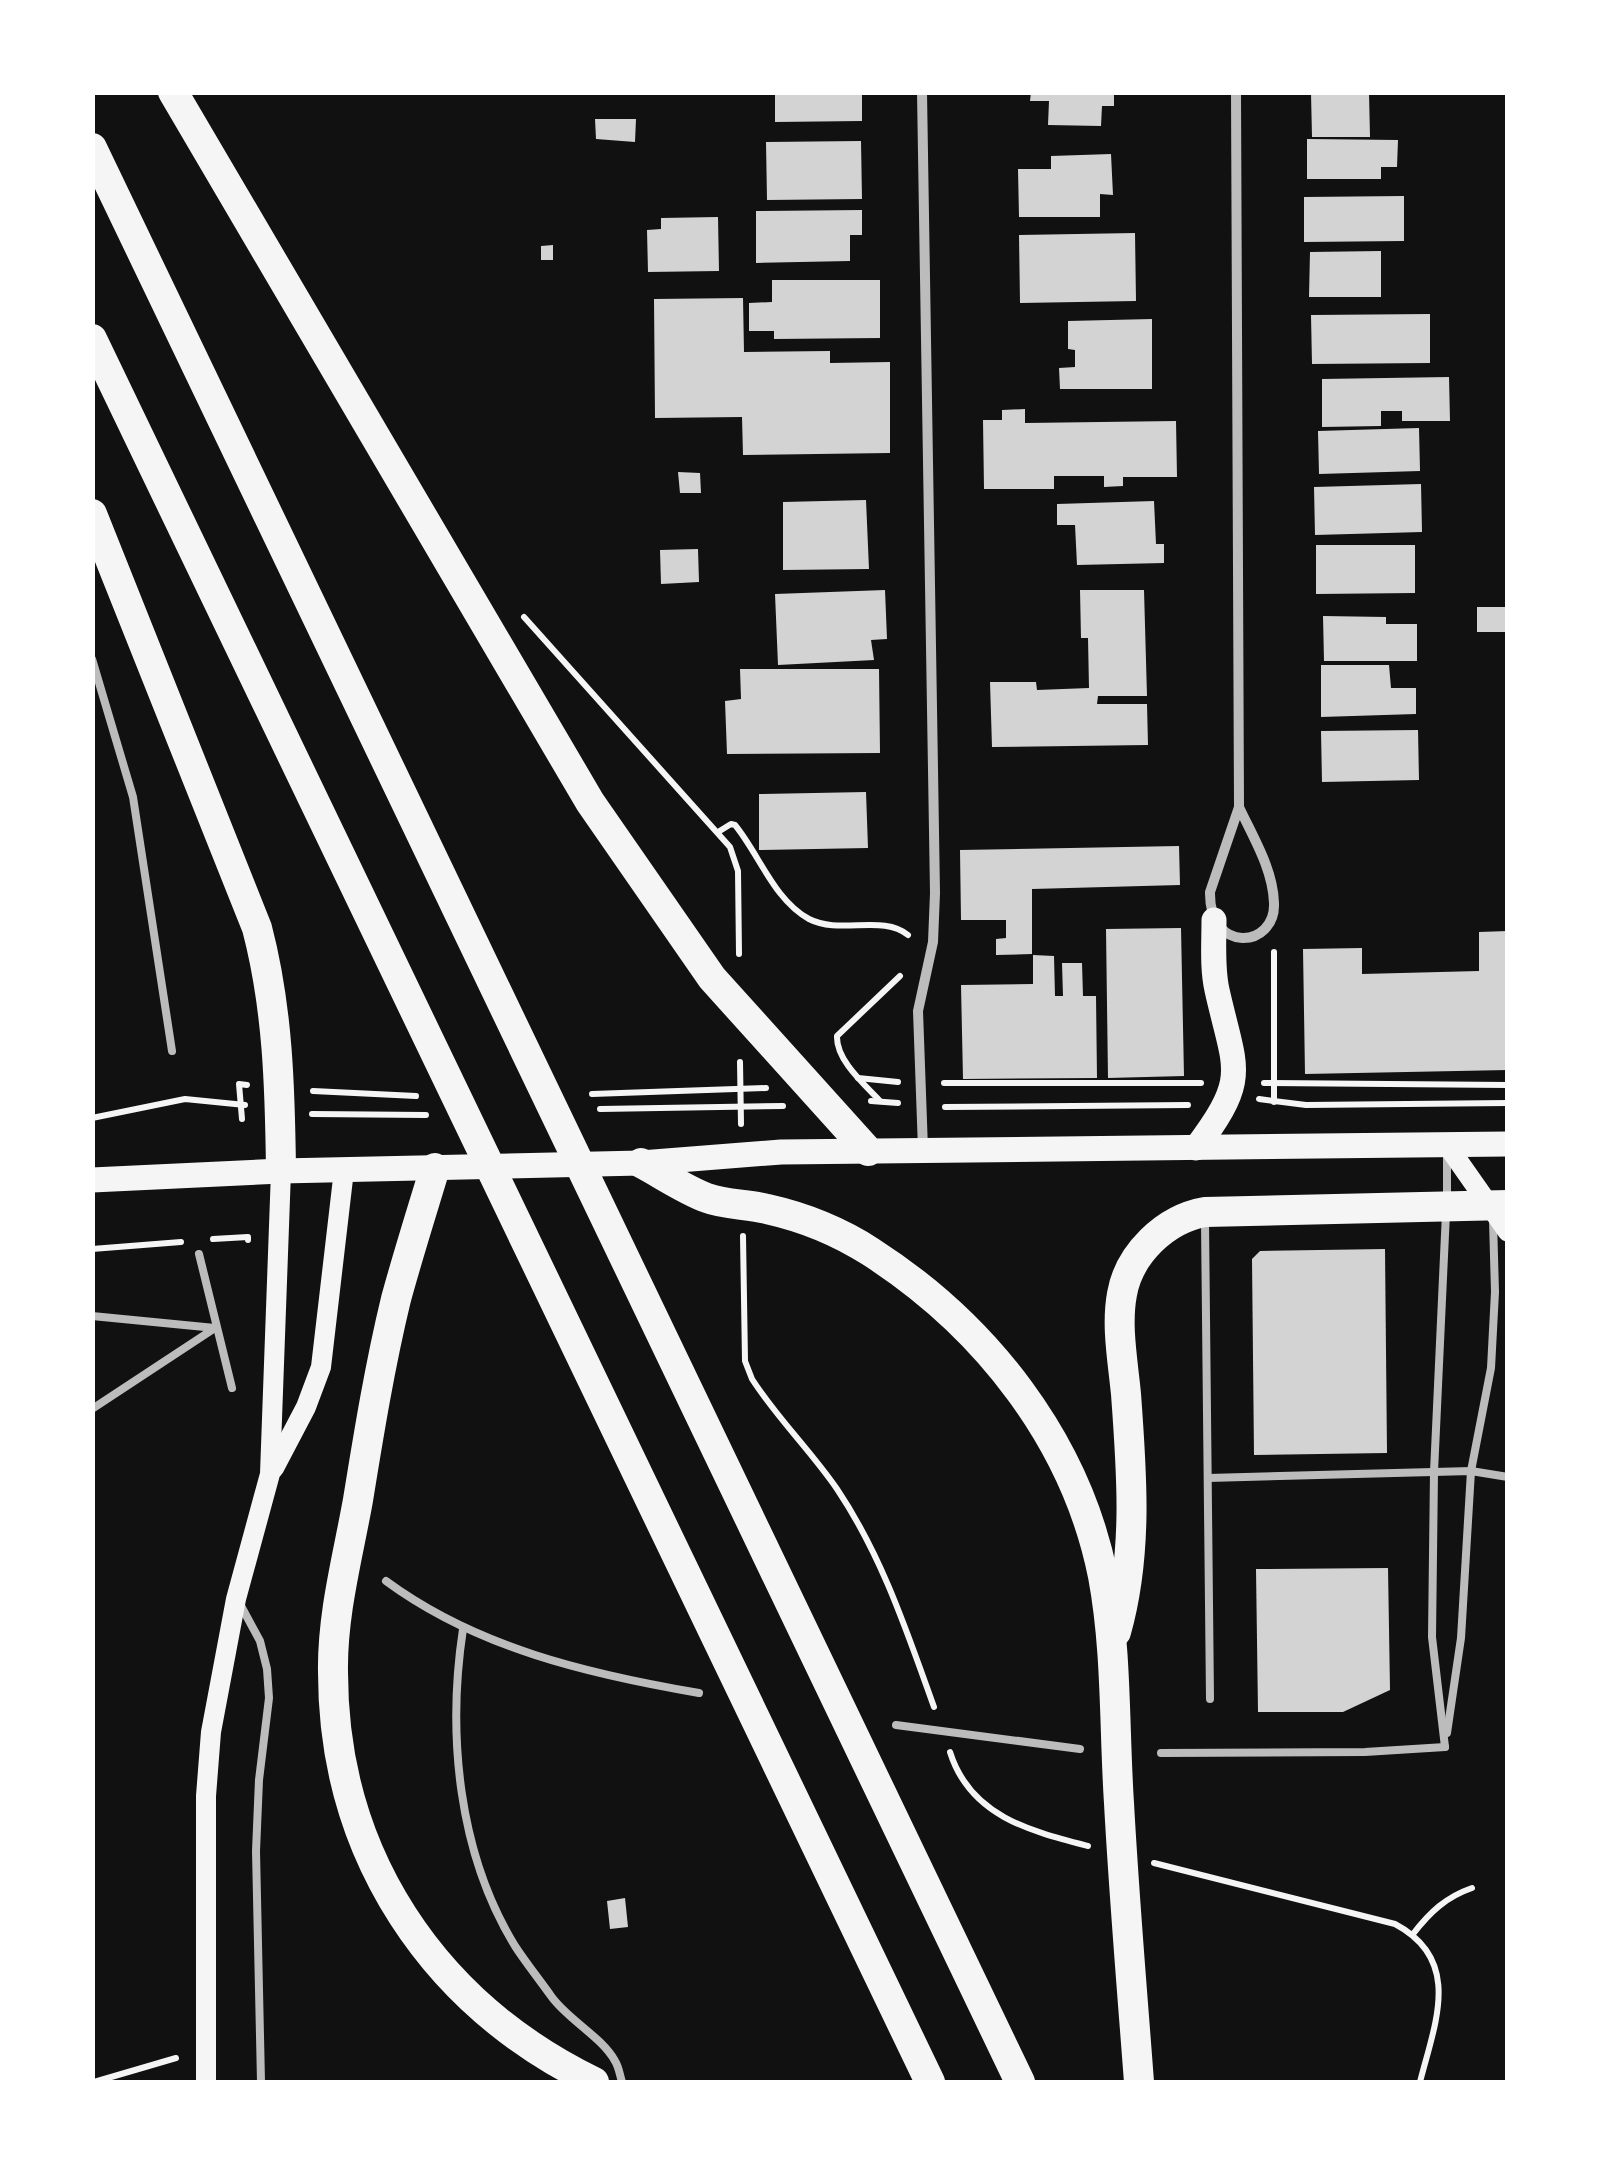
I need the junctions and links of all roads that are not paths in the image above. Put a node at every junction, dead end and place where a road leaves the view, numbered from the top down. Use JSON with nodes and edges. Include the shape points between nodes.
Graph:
{"nodes":[{"id":1,"x":173,"y":92,"type":"edge"},
{"id":2,"x":922,"y":92,"type":"edge"},
{"id":3,"x":1236,"y":92,"type":"edge"},
{"id":4,"x":92,"y":148,"type":"edge"},
{"id":5,"x":92,"y":339,"type":"edge"},
{"id":6,"x":92,"y":514,"type":"edge"},
{"id":7,"x":92,"y":659,"type":"edge"},
{"id":8,"x":1239,"y":807,"type":"junction"},
{"id":9,"x":1214,"y":920,"type":"junction"},
{"id":10,"x":172,"y":1052,"type":"dead end"},
{"id":11,"x":1508,"y":1144,"type":"edge"},
{"id":12,"x":1447,"y":1145,"type":"junction"},
{"id":13,"x":1196,"y":1148,"type":"junction"},
{"id":14,"x":922,"y":1150,"type":"junction"},
{"id":15,"x":868,"y":1151,"type":"junction"},
{"id":16,"x":640,"y":1162,"type":"junction"},
{"id":17,"x":435,"y":1168,"type":"junction"},
{"id":18,"x":344,"y":1170,"type":"junction"},
{"id":19,"x":280,"y":1171,"type":"junction"},
{"id":20,"x":92,"y":1180,"type":"edge"},
{"id":21,"x":1446,"y":1208,"type":"junction"},
{"id":22,"x":1205,"y":1212,"type":"junction"},
{"id":23,"x":1502,"y":1214,"type":"edge"},
{"id":24,"x":198,"y":1254,"type":"dead end"},
{"id":25,"x":92,"y":1316,"type":"edge"},
{"id":26,"x":215,"y":1328,"type":"junction"},
{"id":27,"x":232,"y":1388,"type":"dead end"},
{"id":28,"x":92,"y":1410,"type":"edge"},
{"id":29,"x":1434,"y":1472,"type":"junction"},
{"id":30,"x":1471,"y":1472,"type":"junction"},
{"id":31,"x":270,"y":1474,"type":"junction"},
{"id":32,"x":1508,"y":1477,"type":"edge"},
{"id":33,"x":1208,"y":1478,"type":"junction"},
{"id":34,"x":386,"y":1581,"type":"dead end"},
{"id":35,"x":236,"y":1599,"type":"junction"},
{"id":36,"x":463,"y":1629,"type":"junction"},
{"id":37,"x":1112,"y":1646,"type":"junction"},
{"id":38,"x":699,"y":1693,"type":"dead end"},
{"id":39,"x":1210,"y":1699,"type":"dead end"},
{"id":40,"x":896,"y":1725,"type":"dead end"},
{"id":41,"x":1445,"y":1747,"type":"junction"},
{"id":42,"x":1080,"y":1749,"type":"dead end"},
{"id":43,"x":1161,"y":1753,"type":"dead end"},
{"id":44,"x":206,"y":2074,"type":"edge"},
{"id":45,"x":261,"y":2082,"type":"edge"},
{"id":46,"x":594,"y":2082,"type":"edge"},
{"id":47,"x":622,"y":2082,"type":"edge"},
{"id":48,"x":930,"y":2082,"type":"edge"},
{"id":49,"x":1020,"y":2082,"type":"edge"},
{"id":50,"x":1139,"y":2082,"type":"edge"}],
"edges":[{"from":1,"to":15,"type":"highway","via":[[590,802],[712,978]]},
{"from":2,"to":14,"type":"street","via":[[935,892],[933,942],[918,1011]]},
{"from":3,"to":8,"type":"street"},
{"from":4,"to":49,"type":"highway"},
{"from":5,"to":48,"type":"highway"},
{"from":6,"to":19,"type":"highway","via":[[257,928],[277,1036]]},
{"from":7,"to":10,"type":"lane","via":[[136,813]]},
{"from":8,"to":9,"type":"street","via":[[1210,892]]},
{"from":8,"to":9,"type":"street","via":[[1265,864],[1272,920],[1250,938],[1223,932]]},
{"from":9,"to":13,"type":"main road","via":[[1215,979],[1234,1058],[1229,1098]]},
{"from":11,"to":12,"type":"main road"},
{"from":12,"to":13,"type":"main road"},
{"from":12,"to":21,"type":"lane"},
{"from":12,"to":23,"type":"main road"},
{"from":13,"to":14,"type":"main road"},
{"from":14,"to":15,"type":"main road"},
{"from":15,"to":16,"type":"main road"},
{"from":16,"to":17,"type":"main road"},
{"from":16,"to":37,"type":"highway","via":[[709,1199],[790,1215],[849,1240],[940,1302],[975,1335],[1035,1414],[1084,1512]]},
{"from":17,"to":18,"type":"main road"},
{"from":17,"to":46,"type":"highway","via":[[396,1299],[338,1606],[332,1668],[337,1739],[353,1812],[387,1891],[432,1957],[483,2012]]},
{"from":18,"to":19,"type":"main road"},
{"from":18,"to":31,"type":"main road","via":[[321,1367]]},
{"from":19,"to":20,"type":"main road"},
{"from":19,"to":31,"type":"main road"},
{"from":21,"to":22,"type":"highway"},
{"from":21,"to":23,"type":"highway"},
{"from":21,"to":29,"type":"lane"},
{"from":22,"to":33,"type":"lane"},
{"from":22,"to":37,"type":"highway","via":[[1176,1222],[1146,1246],[1122,1290],[1132,1548]]},
{"from":23,"to":30,"type":"lane","via":[[1494,1341]]},
{"from":24,"to":26,"type":"lane"},
{"from":25,"to":26,"type":"lane"},
{"from":26,"to":27,"type":"lane"},
{"from":26,"to":28,"type":"lane"},
{"from":29,"to":30,"type":"lane"},
{"from":29,"to":33,"type":"lane"},
{"from":29,"to":41,"type":"lane","via":[[1432,1636]]},
{"from":30,"to":32,"type":"lane"},
{"from":30,"to":41,"type":"lane","via":[[1462,1638]]},
{"from":31,"to":35,"type":"main road"},
{"from":33,"to":39,"type":"lane"},
{"from":34,"to":36,"type":"lane"},
{"from":35,"to":44,"type":"main road","via":[[206,1796]]},
{"from":35,"to":45,"type":"lane","via":[[256,1630],[269,1685],[256,1850]]},
{"from":36,"to":38,"type":"lane","via":[[526,1654]]},
{"from":36,"to":47,"type":"lane","via":[[455,1725],[463,1802],[483,1879],[514,1944],[556,2003],[615,2059]]},
{"from":37,"to":50,"type":"highway"},
{"from":40,"to":42,"type":"lane"},
{"from":41,"to":43,"type":"lane"}]}
